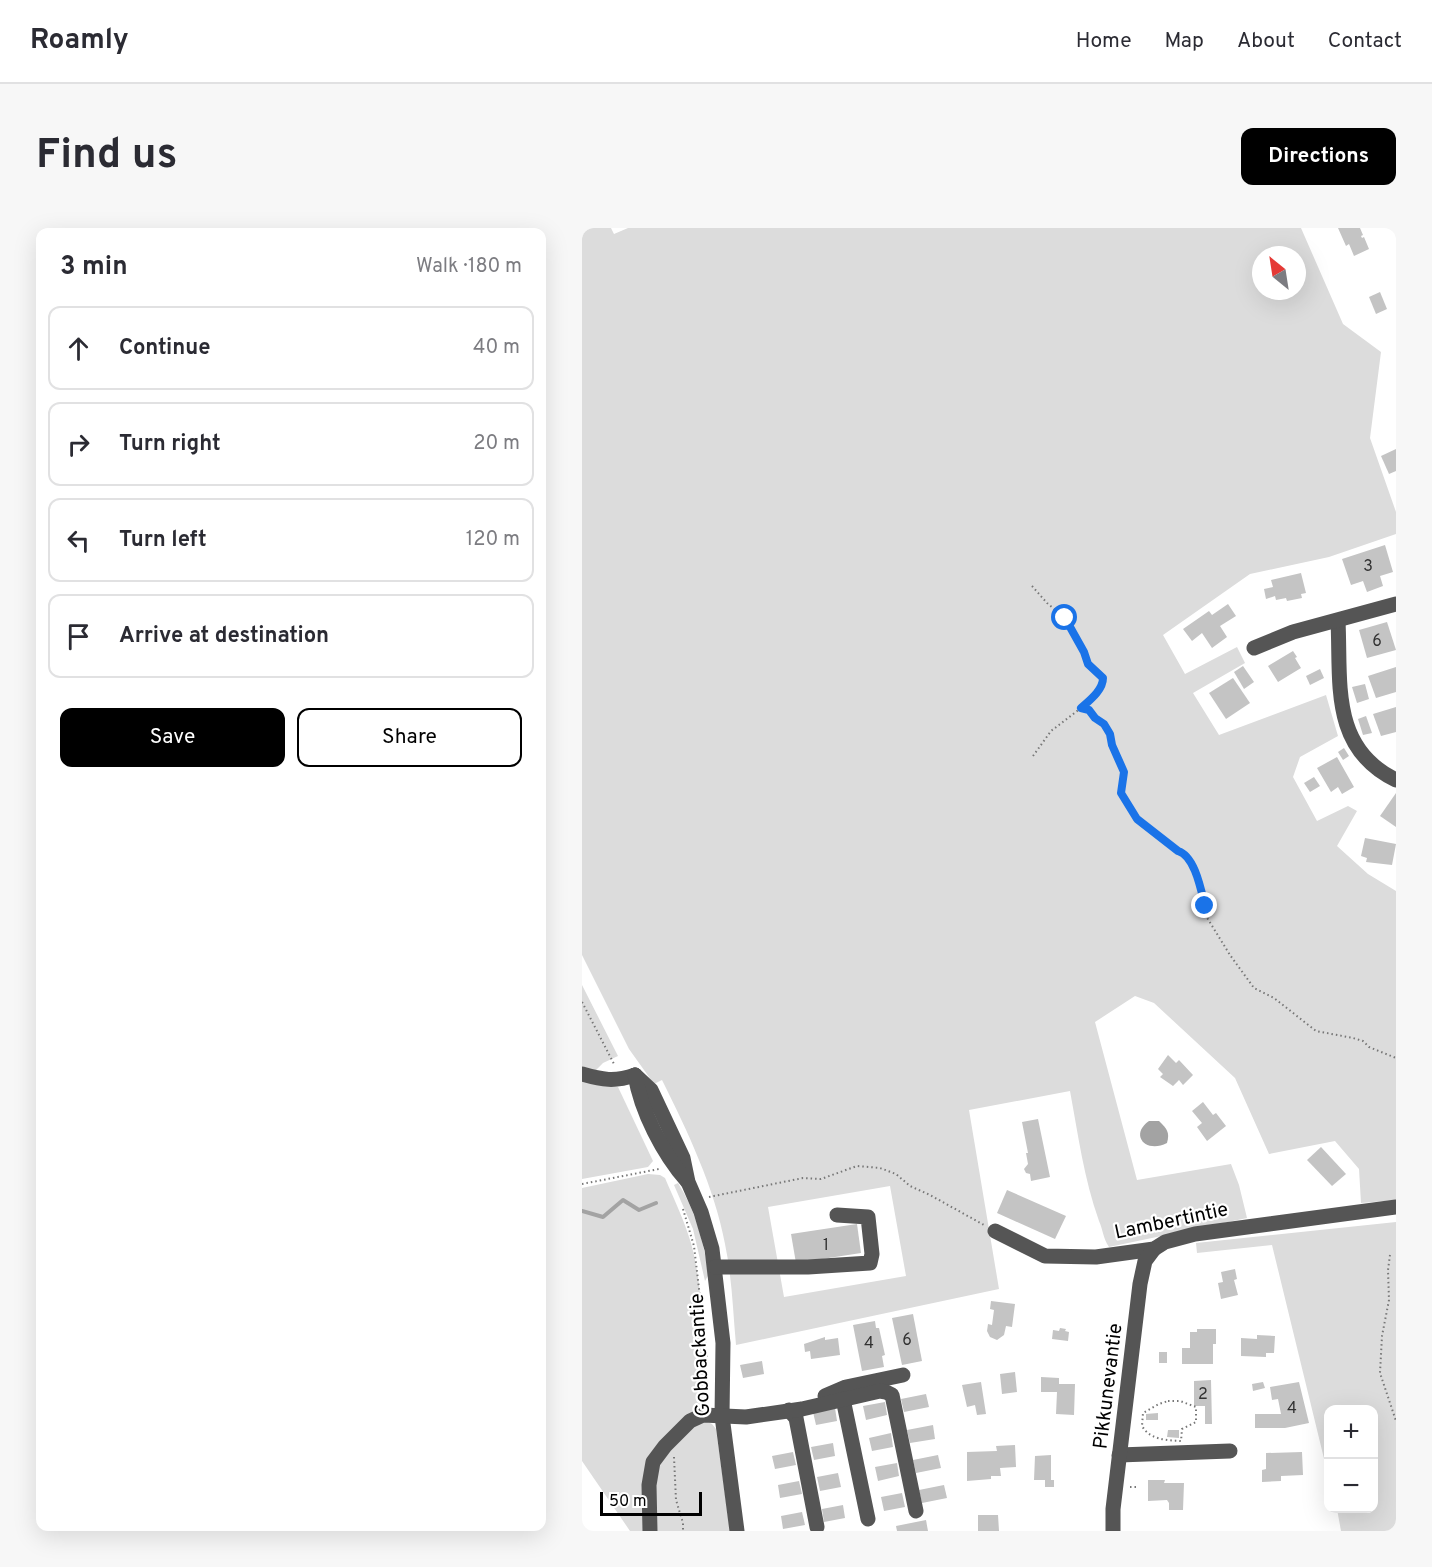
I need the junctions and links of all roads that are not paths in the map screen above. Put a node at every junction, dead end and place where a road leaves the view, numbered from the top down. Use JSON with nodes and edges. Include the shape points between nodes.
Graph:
{"nodes":[{"id":1,"x":1396,"y":604,"type":"edge"},
{"id":2,"x":1338,"y":621,"type":"junction"},
{"id":3,"x":1254,"y":648,"type":"dead end"},
{"id":4,"x":1396,"y":780,"type":"edge"},
{"id":5,"x":582,"y":1074,"type":"edge"},
{"id":6,"x":1396,"y":1207,"type":"edge"},
{"id":7,"x":837,"y":1215,"type":"dead end"},
{"id":8,"x":995,"y":1232,"type":"road end"},
{"id":9,"x":1154,"y":1249,"type":"junction"},
{"id":10,"x":715,"y":1267,"type":"junction"},
{"id":11,"x":903,"y":1375,"type":"dead end"},
{"id":12,"x":843,"y":1400,"type":"junction"},
{"id":13,"x":789,"y":1410,"type":"junction"},
{"id":14,"x":722,"y":1416,"type":"junction"},
{"id":15,"x":1230,"y":1451,"type":"dead end"},
{"id":16,"x":1119,"y":1455,"type":"junction"},
{"id":17,"x":916,"y":1511,"type":"dead end"},
{"id":18,"x":868,"y":1519,"type":"dead end"},
{"id":19,"x":817,"y":1527,"type":"dead end"},
{"id":20,"x":650,"y":1531,"type":"edge"},
{"id":21,"x":737,"y":1531,"type":"edge"},
{"id":22,"x":1113,"y":1531,"type":"edge"}],
"edges":[{"from":1,"to":2,"type":"street"},
{"from":2,"to":3,"type":"street","via":[[1293,632]]},
{"from":2,"to":4,"type":"street","via":[[1333,670],[1350,736],[1372,764]]},
{"from":5,"to":10,"type":"street","name":"Gobbackantie","via":[[602,1080],[628,1077],[651,1090],[683,1158]]},
{"from":6,"to":9,"type":"street","name":"Lambertintie","via":[[1195,1234]]},
{"from":7,"to":10,"type":"street","via":[[868,1217],[870,1263]]},
{"from":8,"to":9,"type":"street","name":"Lambertintie","via":[[1045,1256],[1096,1257]]},
{"from":9,"to":16,"type":"street","name":"Pikkunevantie","via":[[1145,1261],[1140,1284]]},
{"from":10,"to":14,"type":"street","name":"Gobbackantie","via":[[723,1343]]},
{"from":11,"to":13,"type":"street","via":[[846,1388]]},
{"from":12,"to":13,"type":"street"},
{"from":12,"to":17,"type":"street","via":[[880,1391],[892,1395]]},
{"from":12,"to":18,"type":"street"},
{"from":13,"to":14,"type":"street","via":[[746,1417]]},
{"from":13,"to":19,"type":"street","via":[[796,1418]]},
{"from":14,"to":20,"type":"street","via":[[696,1418],[653,1462]]},
{"from":14,"to":21,"type":"street","name":"Gobbackantie"},
{"from":15,"to":16,"type":"street"},
{"from":16,"to":22,"type":"street","name":"Pikkunevantie"}]}
